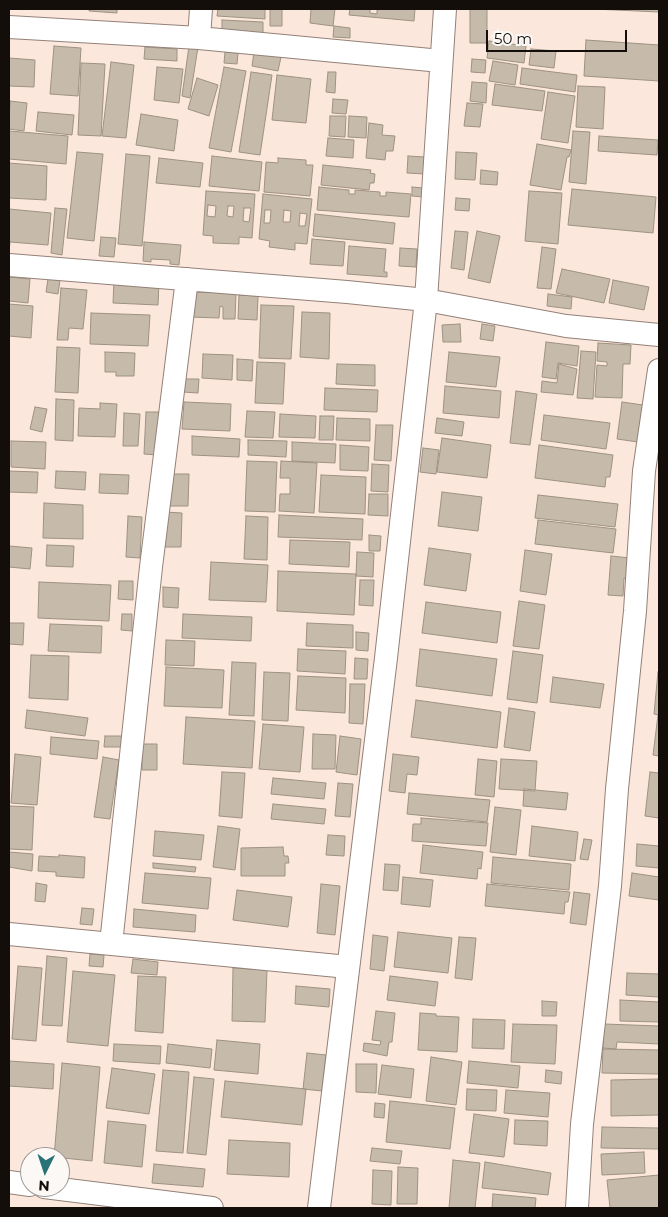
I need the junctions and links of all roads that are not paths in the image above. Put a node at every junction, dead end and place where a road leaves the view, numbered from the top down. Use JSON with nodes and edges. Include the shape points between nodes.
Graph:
{"nodes":[{"id":1,"x":201,"y":9,"type":"edge"},
{"id":2,"x":445,"y":9,"type":"edge"},
{"id":3,"x":9,"y":27,"type":"edge"},
{"id":4,"x":199,"y":38,"type":"junction"},
{"id":5,"x":441,"y":61,"type":"junction"},
{"id":6,"x":9,"y":265,"type":"edge"},
{"id":7,"x":187,"y":279,"type":"junction"},
{"id":8,"x":426,"y":300,"type":"junction"},
{"id":9,"x":659,"y":334,"type":"edge"},
{"id":10,"x":659,"y":370,"type":"edge"},
{"id":11,"x":9,"y":934,"type":"edge"},
{"id":12,"x":111,"y":944,"type":"junction"},
{"id":13,"x":348,"y":966,"type":"junction"},
{"id":14,"x":70,"y":1190,"type":"edge"},
{"id":15,"x":212,"y":1208,"type":"edge"},
{"id":16,"x":319,"y":1208,"type":"edge"},
{"id":17,"x":577,"y":1208,"type":"edge"}],
"edges":[{"from":1,"to":4,"type":"street"},
{"from":2,"to":5,"type":"street"},
{"from":3,"to":4,"type":"street"},
{"from":4,"to":5,"type":"street"},
{"from":5,"to":8,"type":"street"},
{"from":6,"to":7,"type":"street"},
{"from":7,"to":8,"type":"street"},
{"from":7,"to":12,"type":"street","via":[[151,567]]},
{"from":8,"to":9,"type":"street","via":[[566,326]]},
{"from":8,"to":13,"type":"street"},
{"from":10,"to":17,"type":"street","via":[[644,471],[610,886],[582,1124]]},
{"from":11,"to":12,"type":"street"},
{"from":12,"to":13,"type":"street"},
{"from":13,"to":16,"type":"street"},
{"from":14,"to":15,"type":"street"}]}
